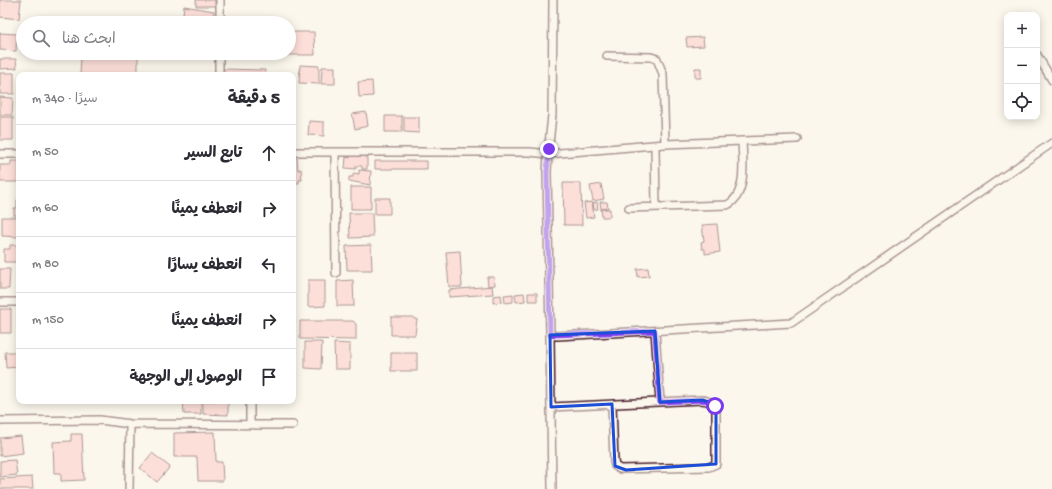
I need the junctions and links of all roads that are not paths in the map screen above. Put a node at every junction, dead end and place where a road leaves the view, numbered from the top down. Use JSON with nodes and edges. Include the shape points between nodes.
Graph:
{"nodes":[{"id":1,"x":220,"y":0,"type":"edge"},
{"id":2,"x":553,"y":0,"type":"edge"},
{"id":3,"x":220,"y":16,"type":"edge"},
{"id":4,"x":607,"y":56,"type":"dead end"},
{"id":5,"x":220,"y":60,"type":"edge"},
{"id":6,"x":1040,"y":60,"type":"edge"},
{"id":7,"x":219,"y":72,"type":"edge"},
{"id":8,"x":1052,"y":80,"type":"edge"},
{"id":9,"x":797,"y":139,"type":"dead end"},
{"id":10,"x":742,"y":142,"type":"junction"},
{"id":11,"x":665,"y":144,"type":"junction"},
{"id":12,"x":1052,"y":144,"type":"edge"},
{"id":13,"x":655,"y":146,"type":"junction"},
{"id":14,"x":296,"y":152,"type":"edge"},
{"id":15,"x":335,"y":152,"type":"junction"},
{"id":16,"x":0,"y":154,"type":"edge"},
{"id":17,"x":16,"y":154,"type":"edge"},
{"id":18,"x":548,"y":154,"type":"junction"},
{"id":19,"x":656,"y":207,"type":"junction"},
{"id":20,"x":628,"y":208,"type":"dead end"},
{"id":21,"x":336,"y":273,"type":"dead end"},
{"id":22,"x":0,"y":302,"type":"edge"},
{"id":23,"x":16,"y":302,"type":"edge"},
{"id":24,"x":655,"y":331,"type":"junction"},
{"id":25,"x":550,"y":335,"type":"junction"},
{"id":26,"x":660,"y":402,"type":"junction"},
{"id":27,"x":250,"y":404,"type":"edge"},
{"id":28,"x":612,"y":404,"type":"junction"},
{"id":29,"x":551,"y":407,"type":"junction"},
{"id":30,"x":0,"y":421,"type":"edge"},
{"id":31,"x":130,"y":424,"type":"junction"},
{"id":32,"x":250,"y":425,"type":"junction"},
{"id":33,"x":293,"y":425,"type":"dead end"},
{"id":34,"x":129,"y":489,"type":"edge"},
{"id":35,"x":552,"y":489,"type":"edge"}],
"edges":[{"from":1,"to":3,"type":"street"},
{"from":2,"to":18,"type":"street","via":[[552,115]]},
{"from":4,"to":11,"type":"street","via":[[658,59],[663,74]]},
{"from":5,"to":7,"type":"street"},
{"from":6,"to":8,"type":"street"},
{"from":9,"to":10,"type":"street"},
{"from":10,"to":11,"type":"street"},
{"from":10,"to":19,"type":"street","via":[[742,178],[733,202],[727,205]]},
{"from":11,"to":13,"type":"street"},
{"from":12,"to":24,"type":"street","via":[[791,323]]},
{"from":13,"to":18,"type":"street"},
{"from":13,"to":19,"type":"street"},
{"from":14,"to":15,"type":"street"},
{"from":15,"to":18,"type":"street"},
{"from":15,"to":21,"type":"street"},
{"from":16,"to":17,"type":"street"},
{"from":18,"to":25,"type":"street"},
{"from":19,"to":20,"type":"street"},
{"from":22,"to":23,"type":"street"},
{"from":24,"to":25,"type":"street"},
{"from":24,"to":26,"type":"street"},
{"from":25,"to":29,"type":"street"},
{"from":26,"to":28,"type":"street"},
{"from":26,"to":28,"type":"street","via":[[702,400],[712,403],[716,411],[716,464],[708,467],[620,469],[614,462]]},
{"from":27,"to":32,"type":"street"},
{"from":28,"to":29,"type":"street"},
{"from":29,"to":35,"type":"street"},
{"from":30,"to":31,"type":"street","via":[[100,420]]},
{"from":31,"to":32,"type":"street"},
{"from":31,"to":34,"type":"street"},
{"from":32,"to":33,"type":"street"}]}
